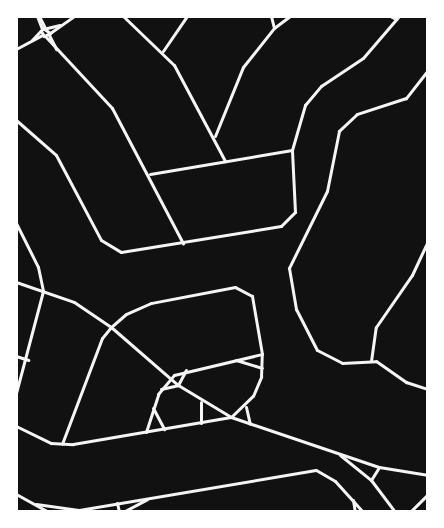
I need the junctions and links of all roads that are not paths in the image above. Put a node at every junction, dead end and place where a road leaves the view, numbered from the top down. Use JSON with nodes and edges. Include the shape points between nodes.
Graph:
{"nodes":[{"id":1,"x":38,"y":16,"type":"edge"},
{"id":2,"x":74,"y":16,"type":"edge"},
{"id":3,"x":122,"y":16,"type":"edge"},
{"id":4,"x":188,"y":16,"type":"edge"},
{"id":5,"x":271,"y":16,"type":"edge"},
{"id":6,"x":290,"y":16,"type":"edge"},
{"id":7,"x":390,"y":16,"type":"edge"},
{"id":8,"x":398,"y":18,"type":"edge"},
{"id":9,"x":274,"y":28,"type":"junction"},
{"id":10,"x":45,"y":32,"type":"junction"},
{"id":11,"x":16,"y":49,"type":"edge"},
{"id":12,"x":162,"y":52,"type":"junction"},
{"id":13,"x":428,"y":70,"type":"edge"},
{"id":14,"x":16,"y":120,"type":"edge"},
{"id":15,"x":214,"y":137,"type":"junction"},
{"id":16,"x":292,"y":150,"type":"junction"},
{"id":17,"x":225,"y":161,"type":"junction"},
{"id":18,"x":150,"y":174,"type":"junction"},
{"id":19,"x":16,"y":223,"type":"edge"},
{"id":20,"x":428,"y":241,"type":"edge"},
{"id":21,"x":184,"y":243,"type":"junction"},
{"id":22,"x":16,"y":282,"type":"edge"},
{"id":23,"x":43,"y":291,"type":"junction"},
{"id":24,"x":111,"y":327,"type":"junction"},
{"id":25,"x":262,"y":354,"type":"junction"},
{"id":26,"x":16,"y":356,"type":"edge"},
{"id":27,"x":234,"y":359,"type":"junction"},
{"id":28,"x":28,"y":360,"type":"junction"},
{"id":29,"x":371,"y":361,"type":"junction"},
{"id":30,"x":262,"y":368,"type":"junction"},
{"id":31,"x":187,"y":369,"type":"junction"},
{"id":32,"x":170,"y":378,"type":"junction"},
{"id":33,"x":178,"y":385,"type":"junction"},
{"id":34,"x":161,"y":389,"type":"junction"},
{"id":35,"x":428,"y":389,"type":"edge"},
{"id":36,"x":16,"y":393,"type":"edge"},
{"id":37,"x":201,"y":402,"type":"junction"},
{"id":38,"x":246,"y":405,"type":"junction"},
{"id":39,"x":153,"y":408,"type":"junction"},
{"id":40,"x":231,"y":417,"type":"junction"},
{"id":41,"x":201,"y":423,"type":"junction"},
{"id":42,"x":250,"y":424,"type":"junction"},
{"id":43,"x":16,"y":426,"type":"edge"},
{"id":44,"x":164,"y":429,"type":"junction"},
{"id":45,"x":146,"y":432,"type":"junction"},
{"id":46,"x":62,"y":444,"type":"junction"},
{"id":47,"x":337,"y":454,"type":"junction"},
{"id":48,"x":379,"y":467,"type":"junction"},
{"id":49,"x":428,"y":475,"type":"edge"},
{"id":50,"x":371,"y":480,"type":"junction"},
{"id":51,"x":16,"y":494,"type":"edge"},
{"id":52,"x":428,"y":494,"type":"edge"},
{"id":53,"x":150,"y":498,"type":"junction"},
{"id":54,"x":353,"y":499,"type":"junction"},
{"id":55,"x":116,"y":503,"type":"junction"},
{"id":56,"x":36,"y":504,"type":"junction"},
{"id":57,"x":68,"y":511,"type":"edge"},
{"id":58,"x":49,"y":512,"type":"edge"},
{"id":59,"x":121,"y":512,"type":"edge"},
{"id":60,"x":355,"y":512,"type":"edge"},
{"id":61,"x":363,"y":512,"type":"edge"},
{"id":62,"x":395,"y":512,"type":"edge"},
{"id":63,"x":410,"y":512,"type":"edge"}],
"edges":[{"from":1,"to":10,"type":"street"},
{"from":2,"to":10,"type":"street"},
{"from":3,"to":12,"type":"street"},
{"from":4,"to":12,"type":"street"},
{"from":5,"to":9,"type":"street"},
{"from":6,"to":9,"type":"street"},
{"from":7,"to":8,"type":"street"},
{"from":8,"to":16,"type":"street","via":[[363,58],[311,97],[297,121]]},
{"from":9,"to":15,"type":"street","via":[[233,86]]},
{"from":10,"to":11,"type":"street"},
{"from":10,"to":18,"type":"street","via":[[56,50],[112,108]]},
{"from":12,"to":15,"type":"street","via":[[189,88]]},
{"from":13,"to":29,"type":"street","via":[[406,98],[357,114],[338,131],[327,191],[290,264],[296,309],[317,350],[342,363]]},
{"from":14,"to":21,"type":"street","via":[[56,155],[107,245],[121,252]]},
{"from":15,"to":17,"type":"street"},
{"from":16,"to":17,"type":"street"},
{"from":16,"to":21,"type":"street","via":[[295,212],[281,226]]},
{"from":17,"to":18,"type":"street"},
{"from":18,"to":21,"type":"street"},
{"from":19,"to":23,"type":"street","via":[[38,267]]},
{"from":20,"to":29,"type":"street","via":[[408,281],[376,327]]},
{"from":22,"to":23,"type":"street"},
{"from":23,"to":24,"type":"street","via":[[74,302]]},
{"from":23,"to":28,"type":"street"},
{"from":24,"to":25,"type":"street","via":[[137,307],[241,288],[252,296]]},
{"from":24,"to":32,"type":"street"},
{"from":24,"to":46,"type":"street","via":[[102,338]]},
{"from":25,"to":27,"type":"street"},
{"from":25,"to":30,"type":"street"},
{"from":26,"to":28,"type":"street"},
{"from":27,"to":30,"type":"street"},
{"from":27,"to":31,"type":"street"},
{"from":28,"to":36,"type":"street"},
{"from":29,"to":35,"type":"street"},
{"from":30,"to":38,"type":"street"},
{"from":31,"to":32,"type":"street"},
{"from":31,"to":33,"type":"street"},
{"from":32,"to":33,"type":"street"},
{"from":32,"to":34,"type":"street"},
{"from":33,"to":34,"type":"street"},
{"from":33,"to":37,"type":"street"},
{"from":34,"to":39,"type":"street"},
{"from":37,"to":40,"type":"street"},
{"from":37,"to":41,"type":"street"},
{"from":38,"to":40,"type":"street"},
{"from":38,"to":42,"type":"street"},
{"from":39,"to":44,"type":"street"},
{"from":39,"to":45,"type":"street"},
{"from":40,"to":41,"type":"street"},
{"from":40,"to":42,"type":"street"},
{"from":41,"to":44,"type":"street"},
{"from":42,"to":47,"type":"street"},
{"from":43,"to":46,"type":"street"},
{"from":44,"to":45,"type":"street"},
{"from":45,"to":46,"type":"street"},
{"from":47,"to":48,"type":"street"},
{"from":47,"to":50,"type":"street"},
{"from":48,"to":49,"type":"street"},
{"from":48,"to":50,"type":"street"},
{"from":50,"to":62,"type":"street"},
{"from":51,"to":56,"type":"street"},
{"from":52,"to":63,"type":"street"},
{"from":53,"to":54,"type":"street","via":[[316,470]]},
{"from":53,"to":55,"type":"street"},
{"from":53,"to":59,"type":"street"},
{"from":54,"to":60,"type":"street"},
{"from":54,"to":61,"type":"street"},
{"from":55,"to":57,"type":"street"},
{"from":55,"to":59,"type":"street"},
{"from":56,"to":57,"type":"street"},
{"from":56,"to":58,"type":"street"}]}
